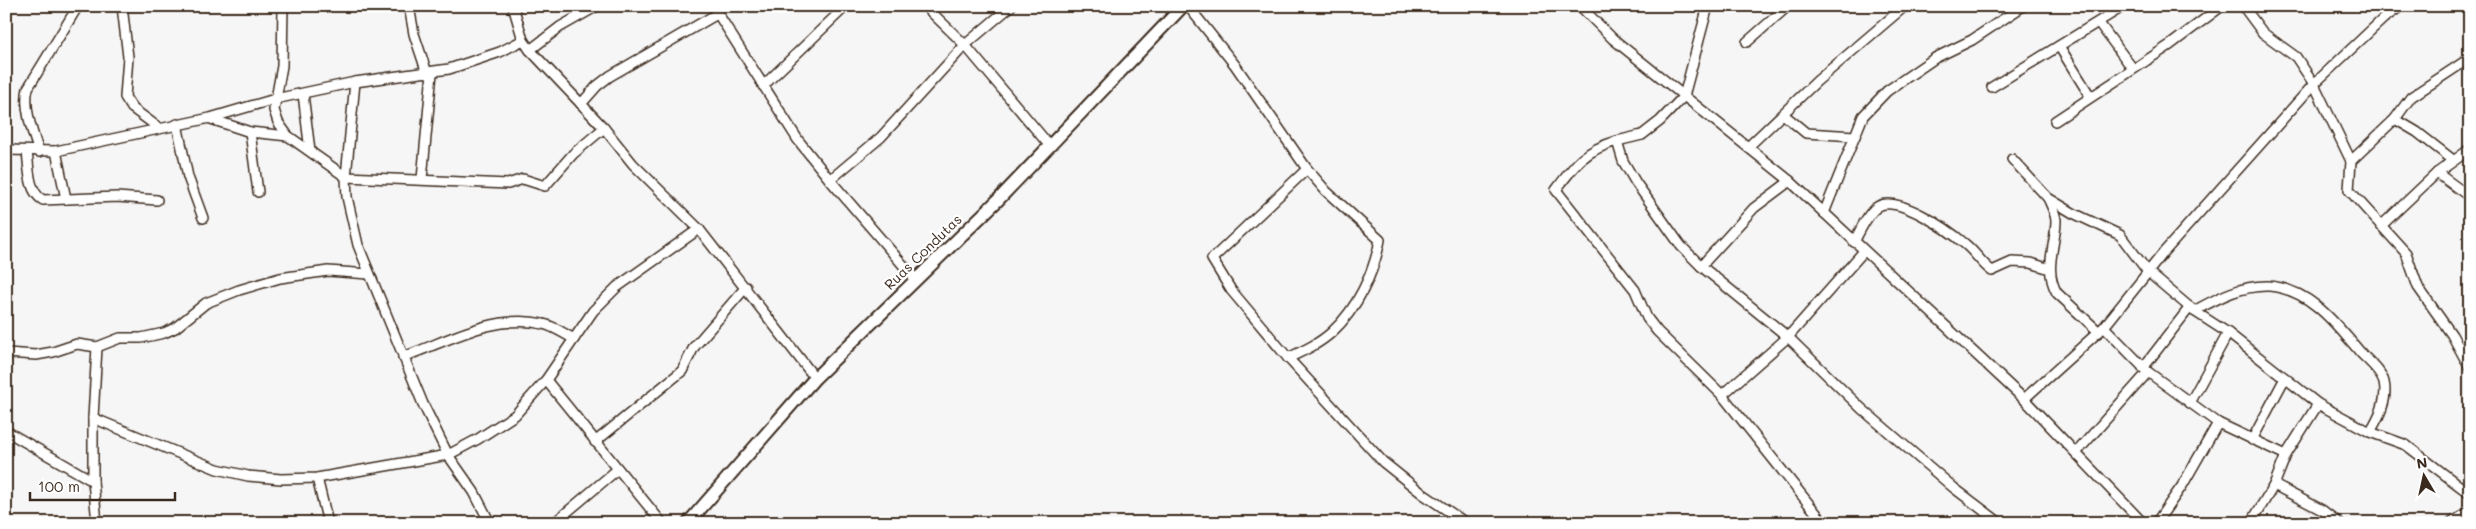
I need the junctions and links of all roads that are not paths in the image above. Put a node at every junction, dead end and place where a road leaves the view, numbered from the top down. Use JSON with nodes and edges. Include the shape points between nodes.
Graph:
{"nodes":[{"id":1,"x":78,"y":6,"type":"edge"},
{"id":2,"x":122,"y":6,"type":"edge"},
{"id":3,"x":283,"y":6,"type":"edge"},
{"id":4,"x":409,"y":6,"type":"edge"},
{"id":5,"x":513,"y":6,"type":"edge"},
{"id":6,"x":597,"y":6,"type":"edge"},
{"id":7,"x":846,"y":6,"type":"edge"},
{"id":8,"x":925,"y":6,"type":"edge"},
{"id":9,"x":1011,"y":6,"type":"edge"},
{"id":10,"x":1183,"y":6,"type":"edge"},
{"id":11,"x":1188,"y":6,"type":"edge"},
{"id":12,"x":1580,"y":6,"type":"edge"},
{"id":13,"x":1708,"y":6,"type":"edge"},
{"id":14,"x":1788,"y":6,"type":"edge"},
{"id":15,"x":1905,"y":6,"type":"edge"},
{"id":16,"x":2023,"y":6,"type":"edge"},
{"id":17,"x":2124,"y":6,"type":"edge"},
{"id":18,"x":2222,"y":6,"type":"edge"},
{"id":19,"x":2401,"y":6,"type":"edge"},
{"id":20,"x":2245,"y":7,"type":"edge"},
{"id":21,"x":715,"y":10,"type":"edge"},
{"id":22,"x":2099,"y":23,"type":"junction"},
{"id":23,"x":523,"y":40,"type":"junction"},
{"id":24,"x":1747,"y":42,"type":"dead end"},
{"id":25,"x":965,"y":45,"type":"junction"},
{"id":26,"x":2059,"y":46,"type":"junction"},
{"id":27,"x":530,"y":50,"type":"junction"},
{"id":28,"x":2470,"y":58,"type":"edge"},
{"id":29,"x":2133,"y":69,"type":"junction"},
{"id":30,"x":430,"y":73,"type":"junction"},
{"id":31,"x":355,"y":82,"type":"junction"},
{"id":32,"x":2314,"y":84,"type":"junction"},
{"id":33,"x":279,"y":86,"type":"junction"},
{"id":34,"x":763,"y":86,"type":"junction"},
{"id":35,"x":1992,"y":88,"type":"dead end"},
{"id":36,"x":303,"y":94,"type":"junction"},
{"id":37,"x":1684,"y":96,"type":"junction"},
{"id":38,"x":2090,"y":96,"type":"junction"},
{"id":39,"x":286,"y":97,"type":"junction"},
{"id":40,"x":275,"y":99,"type":"junction"},
{"id":41,"x":581,"y":104,"type":"junction"},
{"id":42,"x":1783,"y":114,"type":"junction"},
{"id":43,"x":210,"y":118,"type":"junction"},
{"id":44,"x":2395,"y":119,"type":"junction"},
{"id":45,"x":2055,"y":121,"type":"dead end"},
{"id":46,"x":177,"y":124,"type":"junction"},
{"id":47,"x":159,"y":128,"type":"junction"},
{"id":48,"x":604,"y":128,"type":"junction"},
{"id":49,"x":250,"y":132,"type":"junction"},
{"id":50,"x":288,"y":136,"type":"junction"},
{"id":51,"x":1855,"y":136,"type":"junction"},
{"id":52,"x":1617,"y":141,"type":"junction"},
{"id":53,"x":1050,"y":145,"type":"junction"},
{"id":54,"x":1748,"y":147,"type":"junction"},
{"id":55,"x":2470,"y":149,"type":"edge"},
{"id":56,"x":6,"y":150,"type":"edge"},
{"id":57,"x":56,"y":151,"type":"junction"},
{"id":58,"x":310,"y":151,"type":"junction"},
{"id":59,"x":27,"y":152,"type":"junction"},
{"id":60,"x":39,"y":152,"type":"junction"},
{"id":61,"x":2012,"y":159,"type":"dead end"},
{"id":62,"x":2452,"y":160,"type":"junction"},
{"id":63,"x":2351,"y":161,"type":"junction"},
{"id":64,"x":1307,"y":170,"type":"junction"},
{"id":65,"x":2437,"y":174,"type":"junction"},
{"id":66,"x":346,"y":177,"type":"junction"},
{"id":67,"x":422,"y":179,"type":"junction"},
{"id":68,"x":830,"y":180,"type":"junction"},
{"id":69,"x":1790,"y":181,"type":"junction"},
{"id":70,"x":258,"y":192,"type":"dead end"},
{"id":71,"x":2470,"y":197,"type":"edge"},
{"id":72,"x":2048,"y":198,"type":"junction"},
{"id":73,"x":66,"y":199,"type":"junction"},
{"id":74,"x":157,"y":200,"type":"dead end"},
{"id":75,"x":1824,"y":213,"type":"junction"},
{"id":76,"x":203,"y":218,"type":"dead end"},
{"id":77,"x":2381,"y":226,"type":"junction"},
{"id":78,"x":699,"y":229,"type":"junction"},
{"id":79,"x":1854,"y":242,"type":"junction"},
{"id":80,"x":1864,"y":251,"type":"junction"},
{"id":81,"x":1701,"y":266,"type":"junction"},
{"id":82,"x":2050,"y":269,"type":"junction"},
{"id":83,"x":2148,"y":272,"type":"junction"},
{"id":84,"x":369,"y":274,"type":"junction"},
{"id":85,"x":916,"y":280,"type":"junction"},
{"id":86,"x":746,"y":288,"type":"junction"},
{"id":87,"x":2192,"y":309,"type":"junction"},
{"id":88,"x":2101,"y":329,"type":"junction"},
{"id":89,"x":2228,"y":333,"type":"junction"},
{"id":90,"x":1788,"y":337,"type":"junction"},
{"id":91,"x":574,"y":339,"type":"junction"},
{"id":92,"x":97,"y":348,"type":"junction"},
{"id":93,"x":6,"y":353,"type":"edge"},
{"id":94,"x":403,"y":357,"type":"junction"},
{"id":95,"x":1288,"y":358,"type":"junction"},
{"id":96,"x":2470,"y":368,"type":"edge"},
{"id":97,"x":2145,"y":370,"type":"junction"},
{"id":98,"x":815,"y":378,"type":"junction"},
{"id":99,"x":2285,"y":378,"type":"junction"},
{"id":100,"x":546,"y":380,"type":"junction"},
{"id":101,"x":1722,"y":395,"type":"junction"},
{"id":102,"x":2024,"y":399,"type":"junction"},
{"id":103,"x":2190,"y":403,"type":"junction"},
{"id":104,"x":2318,"y":404,"type":"junction"},
{"id":105,"x":93,"y":418,"type":"junction"},
{"id":106,"x":2218,"y":423,"type":"junction"},
{"id":107,"x":6,"y":430,"type":"edge"},
{"id":108,"x":2370,"y":432,"type":"junction"},
{"id":109,"x":2252,"y":440,"type":"junction"},
{"id":110,"x":595,"y":442,"type":"junction"},
{"id":111,"x":2076,"y":453,"type":"junction"},
{"id":112,"x":448,"y":455,"type":"junction"},
{"id":113,"x":2286,"y":455,"type":"junction"},
{"id":114,"x":618,"y":469,"type":"junction"},
{"id":115,"x":317,"y":478,"type":"junction"},
{"id":116,"x":93,"y":481,"type":"junction"},
{"id":117,"x":2274,"y":485,"type":"junction"},
{"id":118,"x":2470,"y":494,"type":"edge"},
{"id":119,"x":2470,"y":510,"type":"edge"},
{"id":120,"x":97,"y":523,"type":"edge"},
{"id":121,"x":328,"y":523,"type":"edge"},
{"id":122,"x":490,"y":523,"type":"edge"},
{"id":123,"x":554,"y":523,"type":"edge"},
{"id":124,"x":662,"y":523,"type":"edge"},
{"id":125,"x":688,"y":523,"type":"edge"},
{"id":126,"x":1466,"y":523,"type":"edge"},
{"id":127,"x":1824,"y":523,"type":"edge"},
{"id":128,"x":2000,"y":523,"type":"edge"},
{"id":129,"x":2143,"y":523,"type":"edge"},
{"id":130,"x":2156,"y":523,"type":"edge"},
{"id":131,"x":2250,"y":523,"type":"edge"},
{"id":132,"x":2339,"y":523,"type":"edge"},
{"id":133,"x":2451,"y":523,"type":"edge"}],
"edges":[{"from":1,"to":60,"type":"street","via":[[26,94]]},
{"from":2,"to":47,"type":"street","via":[[128,57],[125,97],[132,108]]},
{"from":3,"to":33,"type":"street"},
{"from":4,"to":30,"type":"street","via":[[414,34]]},
{"from":5,"to":23,"type":"street"},
{"from":6,"to":27,"type":"street","via":[[560,27]]},
{"from":7,"to":34,"type":"street"},
{"from":8,"to":25,"type":"street"},
{"from":9,"to":25,"type":"street"},
{"from":10,"to":53,"type":"street","name":"Ruas Condutas"},
{"from":11,"to":64,"type":"street","via":[[1235,65]]},
{"from":12,"to":37,"type":"street","via":[[1613,39]]},
{"from":13,"to":37,"type":"street"},
{"from":14,"to":24,"type":"street"},
{"from":15,"to":42,"type":"street"},
{"from":16,"to":51,"type":"street","via":[[1887,90],[1863,116]]},
{"from":17,"to":22,"type":"street"},
{"from":18,"to":29,"type":"street"},
{"from":19,"to":32,"type":"street"},
{"from":20,"to":32,"type":"street","via":[[2263,33],[2296,57]]},
{"from":21,"to":34,"type":"street"},
{"from":21,"to":41,"type":"street","via":[[610,76]]},
{"from":22,"to":26,"type":"street"},
{"from":22,"to":29,"type":"street"},
{"from":23,"to":27,"type":"street"},
{"from":23,"to":30,"type":"street","via":[[480,60]]},
{"from":25,"to":53,"type":"street"},
{"from":25,"to":68,"type":"street","via":[[881,137]]},
{"from":26,"to":35,"type":"street"},
{"from":26,"to":38,"type":"street"},
{"from":27,"to":41,"type":"street"},
{"from":28,"to":44,"type":"street","via":[[2418,92]]},
{"from":29,"to":38,"type":"street"},
{"from":30,"to":31,"type":"street"},
{"from":30,"to":67,"type":"street"},
{"from":31,"to":36,"type":"street"},
{"from":31,"to":66,"type":"street"},
{"from":32,"to":63,"type":"street"},
{"from":32,"to":83,"type":"street"},
{"from":33,"to":39,"type":"street"},
{"from":33,"to":40,"type":"street"},
{"from":34,"to":68,"type":"street","via":[[798,140]]},
{"from":36,"to":39,"type":"street"},
{"from":36,"to":58,"type":"street"},
{"from":37,"to":52,"type":"street","via":[[1642,134]]},
{"from":37,"to":54,"type":"street"},
{"from":38,"to":45,"type":"street"},
{"from":39,"to":40,"type":"street"},
{"from":40,"to":43,"type":"street"},
{"from":40,"to":50,"type":"street","via":[[275,116]]},
{"from":41,"to":48,"type":"street"},
{"from":42,"to":51,"type":"street","via":[[1806,133]]},
{"from":42,"to":54,"type":"street"},
{"from":43,"to":46,"type":"street"},
{"from":43,"to":49,"type":"street"},
{"from":44,"to":62,"type":"street"},
{"from":44,"to":63,"type":"street"},
{"from":46,"to":47,"type":"street"},
{"from":46,"to":76,"type":"street","via":[[188,177]]},
{"from":47,"to":57,"type":"street"},
{"from":48,"to":67,"type":"street","via":[[573,154],[545,186],[523,178],[508,184]]},
{"from":48,"to":78,"type":"street","via":[[633,164]]},
{"from":49,"to":50,"type":"street"},
{"from":49,"to":70,"type":"street"},
{"from":50,"to":58,"type":"street"},
{"from":51,"to":75,"type":"street"},
{"from":52,"to":81,"type":"street","via":[[1623,161],[1636,184],[1681,246]]},
{"from":52,"to":101,"type":"street","via":[[1578,160],[1556,190],[1635,290],[1647,318],[1657,331]]},
{"from":53,"to":85,"type":"street","name":"Ruas Condutas"},
{"from":54,"to":69,"type":"street"},
{"from":55,"to":62,"type":"street"},
{"from":56,"to":59,"type":"street"},
{"from":57,"to":60,"type":"street"},
{"from":57,"to":73,"type":"street"},
{"from":58,"to":66,"type":"street"},
{"from":59,"to":60,"type":"street"},
{"from":59,"to":73,"type":"street","via":[[34,194],[43,200]]},
{"from":61,"to":72,"type":"street"},
{"from":62,"to":65,"type":"street"},
{"from":63,"to":77,"type":"street","via":[[2349,190]]},
{"from":64,"to":95,"type":"street","via":[[1212,258],[1231,290]]},
{"from":64,"to":95,"type":"street","via":[[1380,240],[1373,267],[1351,310],[1324,339]]},
{"from":65,"to":71,"type":"street"},
{"from":65,"to":77,"type":"street"},
{"from":66,"to":67,"type":"street"},
{"from":66,"to":84,"type":"street","via":[[353,227]]},
{"from":68,"to":85,"type":"street"},
{"from":69,"to":75,"type":"street"},
{"from":69,"to":81,"type":"street","via":[[1754,208]]},
{"from":72,"to":82,"type":"street","via":[[2056,220]]},
{"from":72,"to":83,"type":"street","via":[[2120,235]]},
{"from":73,"to":74,"type":"street","via":[[117,196]]},
{"from":75,"to":79,"type":"street"},
{"from":77,"to":96,"type":"street","via":[[2406,253],[2418,287],[2452,335]]},
{"from":78,"to":86,"type":"street"},
{"from":78,"to":91,"type":"street","via":[[617,287],[593,311]]},
{"from":79,"to":80,"type":"street"},
{"from":79,"to":82,"type":"street","via":[[1877,207],[1892,204],[1926,216],[1964,242],[1992,272],[2012,262]]},
{"from":80,"to":90,"type":"street"},
{"from":80,"to":102,"type":"street"},
{"from":81,"to":90,"type":"street"},
{"from":82,"to":88,"type":"street","via":[[2057,293]]},
{"from":83,"to":87,"type":"street"},
{"from":83,"to":88,"type":"street"},
{"from":84,"to":92,"type":"street","via":[[328,271],[280,278],[206,303],[164,333],[120,338]]},
{"from":84,"to":94,"type":"street"},
{"from":85,"to":98,"type":"street","name":"Ruas Condutas"},
{"from":86,"to":98,"type":"street"},
{"from":86,"to":110,"type":"street","via":[[694,347],[682,370]]},
{"from":87,"to":89,"type":"street"},
{"from":87,"to":97,"type":"street"},
{"from":87,"to":108,"type":"street","via":[[2230,293],[2257,287],[2284,289],[2314,303],[2383,377],[2382,407]]},
{"from":88,"to":97,"type":"street"},
{"from":88,"to":102,"type":"street"},
{"from":89,"to":99,"type":"street"},
{"from":89,"to":103,"type":"street"},
{"from":90,"to":101,"type":"street"},
{"from":90,"to":128,"type":"street","via":[[1862,408],[1954,488]]},
{"from":91,"to":94,"type":"street","via":[[545,324],[507,321]]},
{"from":91,"to":100,"type":"street"},
{"from":92,"to":93,"type":"street","via":[[77,344],[36,355]]},
{"from":92,"to":105,"type":"street"},
{"from":94,"to":112,"type":"street"},
{"from":95,"to":126,"type":"street","via":[[1383,462]]},
{"from":97,"to":103,"type":"street"},
{"from":97,"to":111,"type":"street"},
{"from":98,"to":125,"type":"street","name":"Ruas Condutas"},
{"from":99,"to":104,"type":"street"},
{"from":99,"to":109,"type":"street"},
{"from":100,"to":110,"type":"street"},
{"from":100,"to":112,"type":"street","via":[[515,415]]},
{"from":101,"to":127,"type":"street"},
{"from":102,"to":111,"type":"street"},
{"from":103,"to":106,"type":"street"},
{"from":104,"to":108,"type":"street"},
{"from":104,"to":113,"type":"street"},
{"from":105,"to":115,"type":"street","via":[[218,469],[248,476]]},
{"from":105,"to":116,"type":"street"},
{"from":106,"to":109,"type":"street"},
{"from":106,"to":130,"type":"street","via":[[2182,486]]},
{"from":107,"to":116,"type":"street"},
{"from":108,"to":118,"type":"street","via":[[2406,445]]},
{"from":109,"to":113,"type":"street"},
{"from":110,"to":114,"type":"street"},
{"from":111,"to":129,"type":"street"},
{"from":112,"to":115,"type":"street"},
{"from":112,"to":122,"type":"street","via":[[474,492]]},
{"from":113,"to":117,"type":"street"},
{"from":114,"to":123,"type":"street"},
{"from":114,"to":124,"type":"street"},
{"from":115,"to":121,"type":"street"},
{"from":116,"to":120,"type":"street"},
{"from":117,"to":131,"type":"street"},
{"from":117,"to":132,"type":"street","via":[[2322,510]]},
{"from":119,"to":133,"type":"street"}]}
